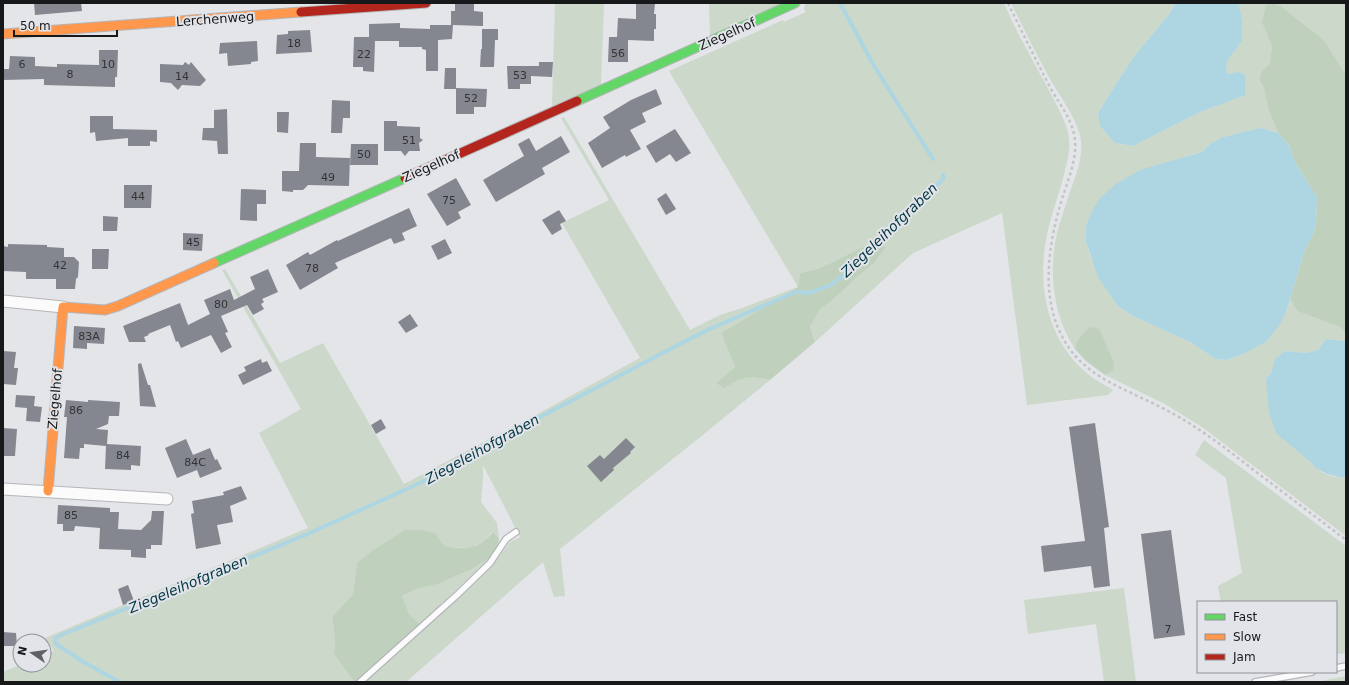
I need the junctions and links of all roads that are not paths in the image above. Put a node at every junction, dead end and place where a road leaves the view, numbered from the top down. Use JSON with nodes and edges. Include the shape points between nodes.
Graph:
{"nodes":[{"id":1,"x":426,"y":3,"type":"edge"},
{"id":2,"x":795,"y":3,"type":"edge"},
{"id":3,"x":3,"y":34,"type":"edge"},
{"id":4,"x":3,"y":301,"type":"edge"},
{"id":5,"x":63,"y":308,"type":"junction"},
{"id":6,"x":3,"y":489,"type":"edge"},
{"id":7,"x":48,"y":491,"type":"junction"},
{"id":8,"x":167,"y":499,"type":"dead end"},
{"id":9,"x":516,"y":532,"type":"dead end"},
{"id":10,"x":1346,"y":660,"type":"edge"},
{"id":11,"x":1341,"y":667,"type":"edge"},
{"id":12,"x":1306,"y":673,"type":"edge"},
{"id":13,"x":360,"y":682,"type":"edge"},
{"id":14,"x":1255,"y":682,"type":"edge"}],
"edges":[{"from":1,"to":3,"type":"street","name":"Lerchenweg"},
{"from":2,"to":5,"type":"street","name":"Ziegelhof","via":[[118,306],[104,310]]},
{"from":4,"to":5,"type":"street","name":"Ziegelhof"},
{"from":5,"to":7,"type":"street","name":"Ziegelhof"},
{"from":6,"to":7,"type":"street"},
{"from":7,"to":8,"type":"street"},
{"from":9,"to":13,"type":"lane","via":[[506,539],[490,563]]},
{"from":10,"to":11,"type":"lane"},
{"from":12,"to":14,"type":"lane"}]}
